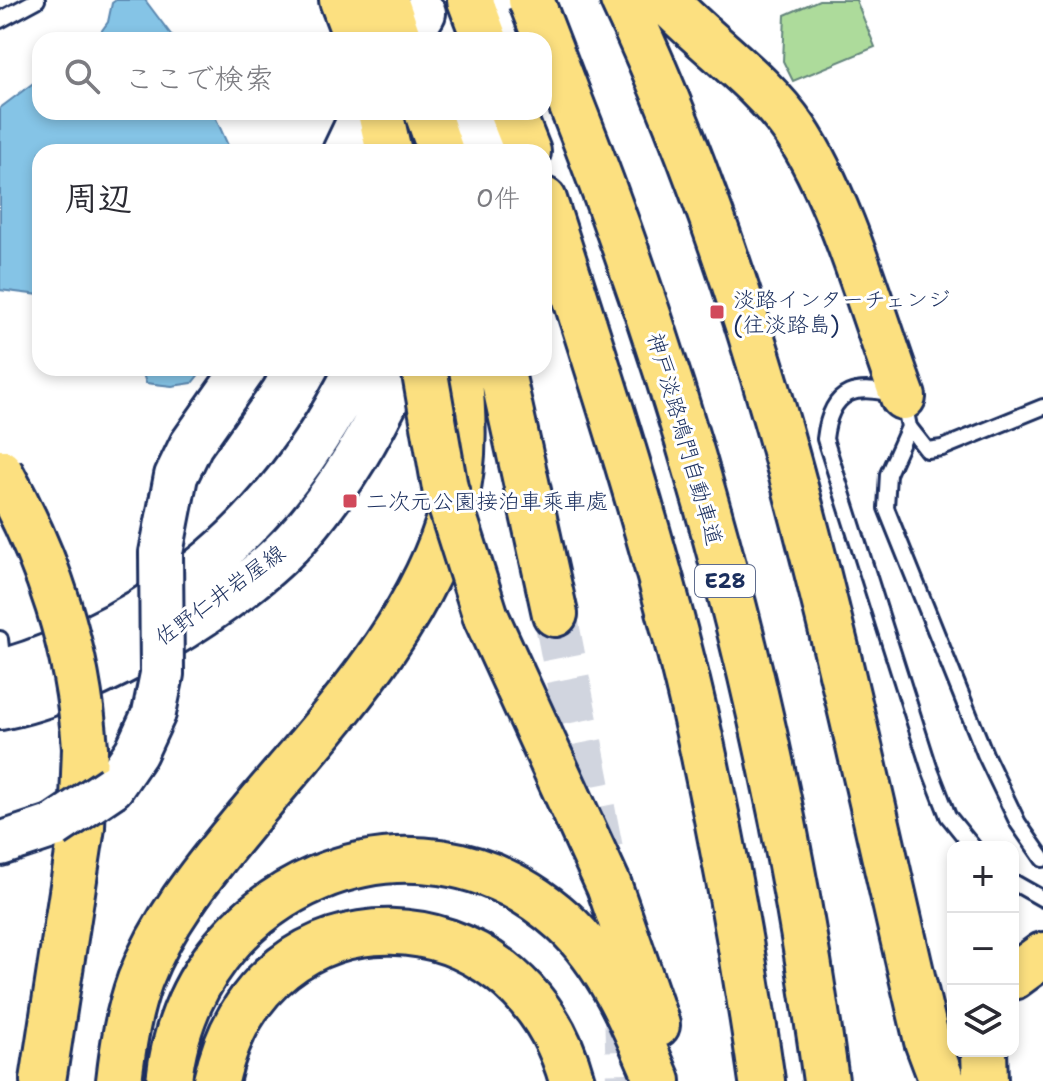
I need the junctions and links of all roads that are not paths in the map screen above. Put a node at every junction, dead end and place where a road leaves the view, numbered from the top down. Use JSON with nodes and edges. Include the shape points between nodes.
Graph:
{"nodes":[{"id":1,"x":37,"y":0,"type":"edge"},
{"id":2,"x":342,"y":0,"type":"edge"},
{"id":3,"x":470,"y":0,"type":"edge"},
{"id":4,"x":515,"y":0,"type":"edge"},
{"id":5,"x":531,"y":0,"type":"edge"},
{"id":6,"x":556,"y":0,"type":"edge"},
{"id":7,"x":623,"y":0,"type":"edge"},
{"id":8,"x":665,"y":0,"type":"edge"},
{"id":9,"x":0,"y":20,"type":"edge"},
{"id":10,"x":354,"y":32,"type":"edge"},
{"id":11,"x":482,"y":32,"type":"edge"},
{"id":12,"x":501,"y":32,"type":"edge"},
{"id":13,"x":542,"y":32,"type":"edge"},
{"id":14,"x":543,"y":32,"type":"edge"},
{"id":15,"x":552,"y":54,"type":"edge"},
{"id":16,"x":359,"y":120,"type":"edge"},
{"id":17,"x":382,"y":120,"type":"edge"},
{"id":18,"x":414,"y":120,"type":"edge"},
{"id":19,"x":430,"y":120,"type":"edge"},
{"id":20,"x":465,"y":120,"type":"edge"},
{"id":21,"x":508,"y":120,"type":"edge"},
{"id":22,"x":514,"y":120,"type":"edge"},
{"id":23,"x":348,"y":144,"type":"edge"},
{"id":24,"x":387,"y":144,"type":"edge"},
{"id":25,"x":419,"y":144,"type":"edge"},
{"id":26,"x":438,"y":144,"type":"edge"},
{"id":27,"x":454,"y":144,"type":"edge"},
{"id":28,"x":497,"y":144,"type":"edge"},
{"id":29,"x":525,"y":144,"type":"edge"},
{"id":30,"x":552,"y":226,"type":"edge"},
{"id":31,"x":239,"y":376,"type":"edge"},
{"id":32,"x":353,"y":376,"type":"edge"},
{"id":33,"x":398,"y":376,"type":"edge"},
{"id":34,"x":425,"y":376,"type":"edge"},
{"id":35,"x":460,"y":376,"type":"edge"},
{"id":36,"x":503,"y":376,"type":"edge"},
{"id":37,"x":1043,"y":407,"type":"edge"},
{"id":38,"x":906,"y":412,"type":"junction"},
{"id":39,"x":0,"y":472,"type":"edge"},
{"id":40,"x":555,"y":614,"type":"tunnel mouth"},
{"id":41,"x":1,"y":672,"type":"edge"},
{"id":42,"x":968,"y":841,"type":"edge"},
{"id":43,"x":0,"y":844,"type":"edge"},
{"id":44,"x":1043,"y":859,"type":"edge"},
{"id":45,"x":1019,"y":885,"type":"edge"},
{"id":46,"x":1043,"y":899,"type":"edge"},
{"id":47,"x":1043,"y":955,"type":"edge"},
{"id":48,"x":1019,"y":973,"type":"edge"},
{"id":49,"x":984,"y":1057,"type":"edge"},
{"id":50,"x":43,"y":1081,"type":"edge"},
{"id":51,"x":119,"y":1081,"type":"edge"},
{"id":52,"x":169,"y":1081,"type":"edge"},
{"id":53,"x":216,"y":1081,"type":"edge"},
{"id":54,"x":572,"y":1081,"type":"edge"},
{"id":55,"x":658,"y":1081,"type":"edge"},
{"id":56,"x":674,"y":1081,"type":"edge"},
{"id":57,"x":762,"y":1081,"type":"edge"},
{"id":58,"x":826,"y":1081,"type":"edge"},
{"id":59,"x":942,"y":1081,"type":"edge"},
{"id":60,"x":985,"y":1081,"type":"edge"}],
"edges":[{"from":1,"to":9,"type":"lane"},
{"from":2,"to":10,"type":"highway"},
{"from":3,"to":11,"type":"highway"},
{"from":4,"to":12,"type":"main road"},
{"from":5,"to":14,"type":"highway","name":"神戸淡路鳴門自動車道","number":"E28","bridge":true},
{"from":6,"to":13,"type":"main road"},
{"from":7,"to":59,"type":"highway","via":[[707,206],[786,455],[927,1041]]},
{"from":8,"to":38,"type":"highway","via":[[794,129],[836,215]]},
{"from":15,"to":58,"type":"highway","name":"神戸淡路鳴門自動車道","number":"E28","bridge":true,"via":[[656,337],[709,520],[753,690],[790,866]]},
{"from":16,"to":23,"type":"main road"},
{"from":17,"to":24,"type":"highway"},
{"from":18,"to":25,"type":"highway"},
{"from":19,"to":26,"type":"highway"},
{"from":20,"to":27,"type":"main road"},
{"from":21,"to":28,"type":"main road"},
{"from":22,"to":29,"type":"highway"},
{"from":30,"to":57,"type":"highway","number":"E28","via":[[642,519],[692,704],[730,883]]},
{"from":31,"to":43,"type":"main road","bridge":true,"via":[[176,476],[161,553],[162,674],[154,713],[136,752],[112,787],[54,826]]},
{"from":32,"to":41,"type":"main road","name":"佐野仁井岩屋線","via":[[290,480],[224,551],[138,614],[54,654]]},
{"from":33,"to":41,"type":"main road","name":"佐野仁井岩屋線","via":[[352,465],[299,536],[267,565],[145,650],[51,692]]},
{"from":34,"to":56,"type":"highway","bridge":true,"via":[[445,488],[486,617],[609,886]]},
{"from":35,"to":51,"type":"highway","via":[[463,431],[456,498],[429,574],[363,676],[176,910],[141,979]]},
{"from":36,"to":40,"type":"highway"},
{"from":37,"to":38,"type":"lane","via":[[927,450]]},
{"from":38,"to":42,"type":"lane","via":[[864,389],[840,398],[828,413],[825,439],[929,767],[948,816]]},
{"from":38,"to":44,"type":"lane","via":[[888,474],[886,508],[985,754],[1018,823]]},
{"from":39,"to":50,"type":"highway","bridge":true,"via":[[30,528],[65,618],[85,748],[82,827]]},
{"from":45,"to":46,"type":"lane"},
{"from":47,"to":48,"type":"highway"},
{"from":49,"to":60,"type":"highway"},
{"from":52,"to":55,"type":"highway","via":[[179,1025],[192,993],[235,932],[296,886],[330,872],[401,861],[474,871],[504,882],[561,919],[602,966]]},
{"from":53,"to":54,"type":"highway","via":[[234,1024],[274,975],[325,941],[389,930],[450,941],[508,974],[554,1030]]}]}
